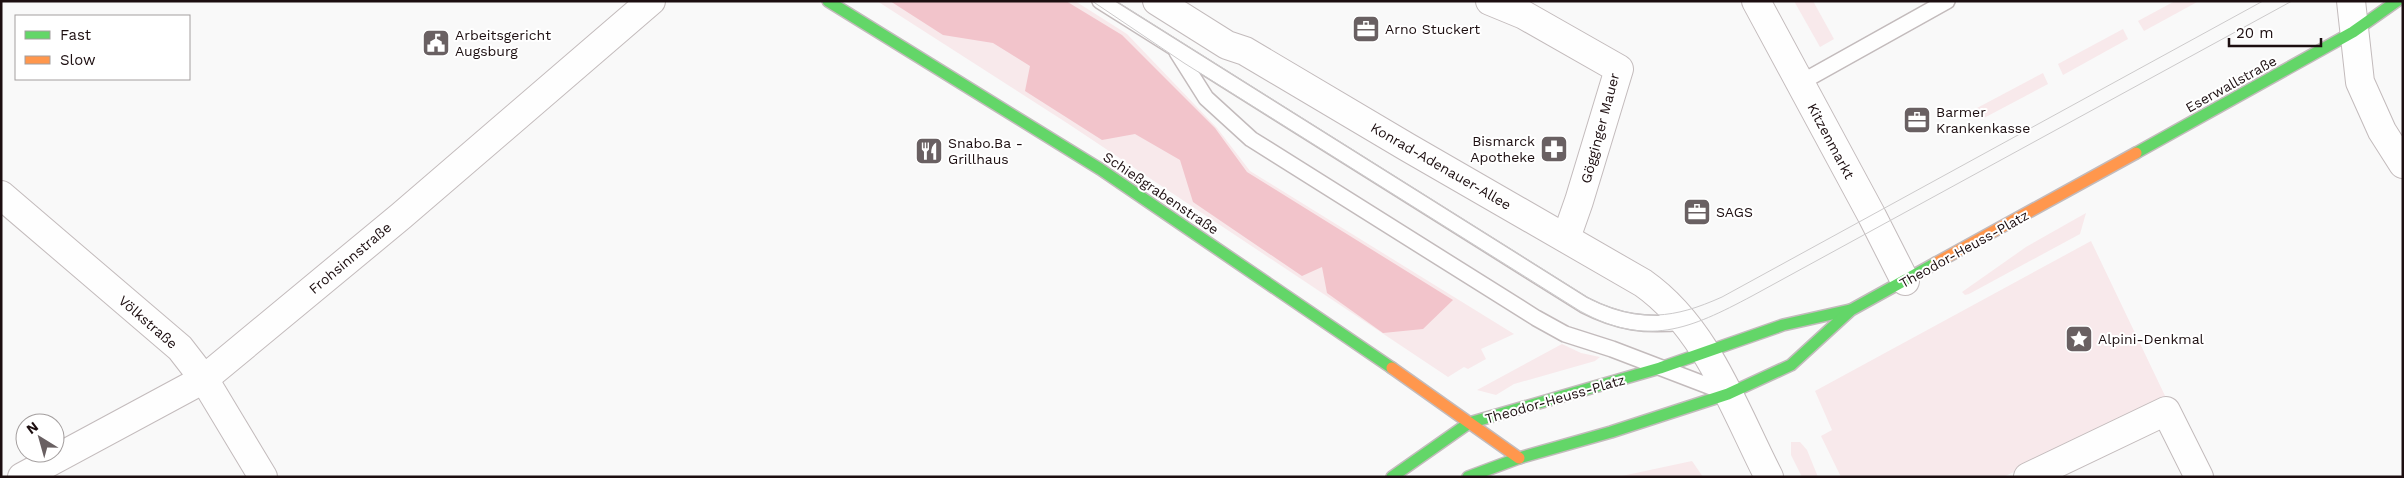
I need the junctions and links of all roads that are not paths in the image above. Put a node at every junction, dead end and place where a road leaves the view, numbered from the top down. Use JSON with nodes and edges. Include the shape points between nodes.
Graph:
{"nodes":[{"id":1,"x":651,"y":1,"type":"edge"},
{"id":2,"x":828,"y":1,"type":"edge"},
{"id":3,"x":1100,"y":1,"type":"edge"},
{"id":4,"x":1157,"y":1,"type":"edge"},
{"id":5,"x":1490,"y":1,"type":"edge"},
{"id":6,"x":1756,"y":1,"type":"edge"},
{"id":7,"x":2351,"y":1,"type":"edge"},
{"id":8,"x":2397,"y":1,"type":"edge"},
{"id":9,"x":1943,"y":2,"type":"edge"},
{"id":10,"x":2353,"y":32,"type":"junction"},
{"id":11,"x":1175,"y":49,"type":"junction"},
{"id":12,"x":1800,"y":83,"type":"junction"},
{"id":13,"x":2403,"y":164,"type":"edge"},
{"id":14,"x":2076,"y":187,"type":"joint"},
{"id":15,"x":1,"y":195,"type":"edge"},
{"id":16,"x":1566,"y":238,"type":"junction"},
{"id":17,"x":1905,"y":281,"type":"junction"},
{"id":18,"x":1852,"y":310,"type":"junction"},
{"id":19,"x":1684,"y":322,"type":"junction"},
{"id":20,"x":1706,"y":353,"type":"junction"},
{"id":21,"x":1660,"y":368,"type":"junction"},
{"id":22,"x":204,"y":379,"type":"junction"},
{"id":23,"x":1728,"y":394,"type":"junction"},
{"id":24,"x":1469,"y":423,"type":"junction"},
{"id":25,"x":1519,"y":458,"type":"junction"},
{"id":26,"x":22,"y":477,"type":"edge"},
{"id":27,"x":263,"y":477,"type":"edge"},
{"id":28,"x":1392,"y":477,"type":"edge"},
{"id":29,"x":1468,"y":477,"type":"edge"},
{"id":30,"x":1769,"y":477,"type":"edge"},
{"id":31,"x":2028,"y":477,"type":"edge"},
{"id":32,"x":2199,"y":477,"type":"edge"}],
"edges":[{"from":1,"to":22,"type":"street","name":"Frohsinnstraße","via":[[401,216]]},
{"from":2,"to":24,"type":"main road","name":"Schießgrabenstraße","via":[[1100,169]]},
{"from":3,"to":11,"type":"lane"},
{"from":4,"to":16,"type":"street","name":"Konrad-Adenauer-Allee","via":[[1227,45],[1246,51]]},
{"from":5,"to":16,"type":"street","name":"Gögginger Mauer","via":[[1524,15],[1619,69]]},
{"from":6,"to":12,"type":"street","name":"Kitzenmarkt"},
{"from":7,"to":10,"type":"street"},
{"from":8,"to":10,"type":"main road","name":"Eserwallstraße"},
{"from":9,"to":12,"type":"lane"},
{"from":10,"to":13,"type":"street","via":[[2360,82],[2382,132]]},
{"from":10,"to":14,"type":"main road","name":"Eserwallstraße"},
{"from":11,"to":19,"type":"lane","via":[[1584,305],[1601,314],[1636,324]]},
{"from":11,"to":21,"type":"lane","via":[[1206,98],[1252,139],[1565,334]]},
{"from":12,"to":17,"type":"street","name":"Kitzenmarkt"},
{"from":14,"to":17,"type":"main road","name":"Theodor-Heuss-Platz"},
{"from":15,"to":22,"type":"street","name":"Völkstraße","via":[[180,348]]},
{"from":16,"to":19,"type":"street","name":"Konrad-Adenauer-Allee","via":[[1662,296]]},
{"from":17,"to":18,"type":"main road","name":"Theodor-Heuss-Platz"},
{"from":18,"to":20,"type":"main road","name":"Theodor-Heuss-Platz","via":[[1782,325]]},
{"from":18,"to":23,"type":"main road","name":"Theodor-Heuss-Platz","via":[[1791,365]]},
{"from":19,"to":20,"type":"street","name":"Konrad-Adenauer-Allee"},
{"from":20,"to":21,"type":"main road","name":"Theodor-Heuss-Platz"},
{"from":20,"to":23,"type":"street"},
{"from":21,"to":23,"type":"lane"},
{"from":21,"to":24,"type":"main road","name":"Theodor-Heuss-Platz"},
{"from":22,"to":26,"type":"street","name":"Frohsinnstraße"},
{"from":22,"to":27,"type":"street","name":"Völkstraße"},
{"from":23,"to":25,"type":"main road","name":"Theodor-Heuss-Platz"},
{"from":23,"to":30,"type":"street"},
{"from":24,"to":25,"type":"main road","name":"Theodor-Heuss-Platz"},
{"from":24,"to":28,"type":"main road"},
{"from":25,"to":29,"type":"main road"},
{"from":31,"to":32,"type":"street","via":[[2166,411]]}]}
